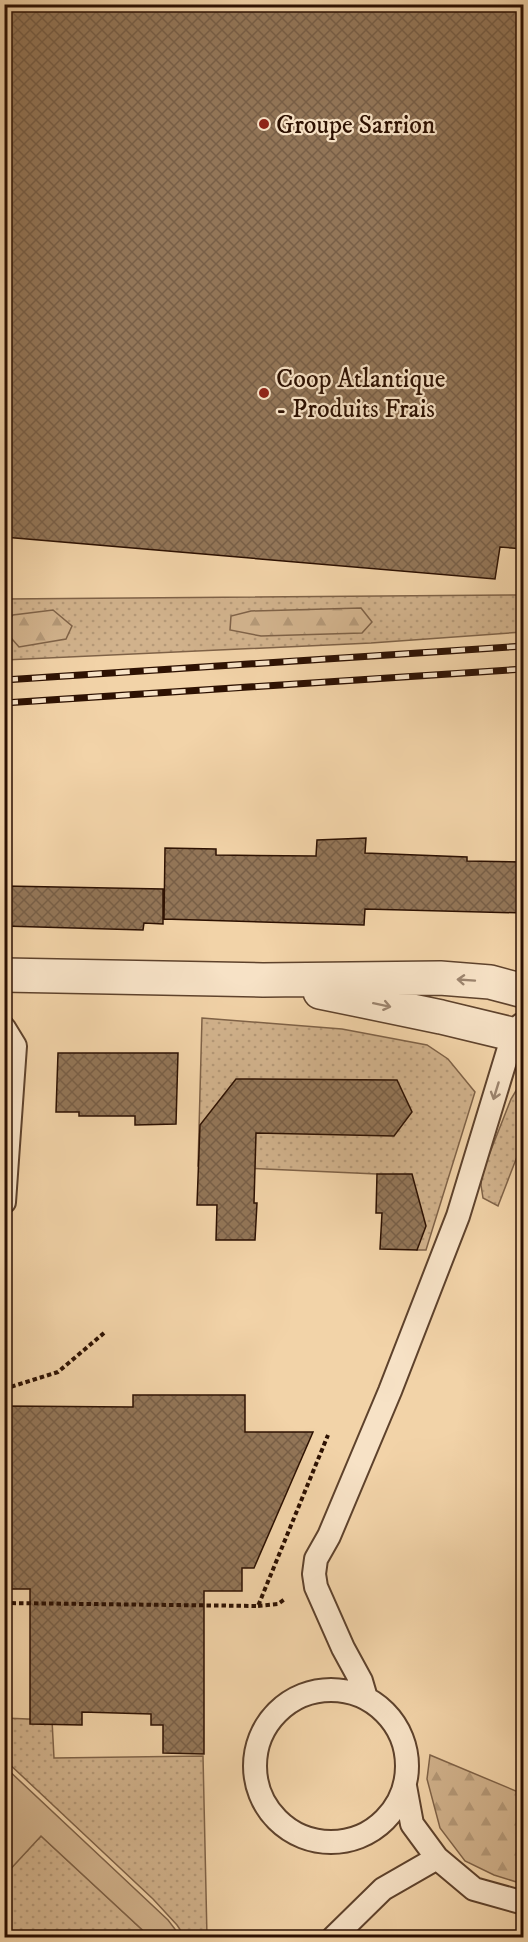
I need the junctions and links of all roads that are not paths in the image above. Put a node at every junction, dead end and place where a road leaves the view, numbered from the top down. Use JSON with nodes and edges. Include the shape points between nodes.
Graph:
{"nodes":[{"id":1,"x":4,"y":975,"type":"edge"},
{"id":2,"x":263,"y":980,"type":"junction"},
{"id":3,"x":524,"y":991,"type":"edge"},
{"id":4,"x":4,"y":1028,"type":"edge"},
{"id":5,"x":520,"y":1031,"type":"edge"},
{"id":6,"x":4,"y":1202,"type":"edge"},
{"id":7,"x":366,"y":1698,"type":"junction"},
{"id":8,"x":405,"y":1786,"type":"junction"},
{"id":9,"x":437,"y":1858,"type":"junction"},
{"id":10,"x":524,"y":1903,"type":"edge"},
{"id":11,"x":333,"y":1938,"type":"edge"}],
"edges":[{"from":1,"to":2,"type":"street"},
{"from":3,"to":2,"type":"street","one_way":true,"via":[[490,982],[440,978]]},
{"from":2,"to":5,"type":"street","one_way":true},
{"from":4,"to":6,"type":"lane","via":[[15,1047]]},
{"from":5,"to":7,"type":"lane","one_way":true,"via":[[458,1216],[390,1390],[316,1559],[316,1587],[362,1681]]},
{"from":7,"to":8,"type":"lane","via":[[387,1713],[401,1734],[408,1760]]},
{"from":7,"to":8,"type":"lane","via":[[342,1690],[317,1691],[294,1700],[274,1715],[261,1736],[255,1761],[257,1785],[267,1808],[284,1826],[306,1838],[331,1842],[356,1838],[377,1826],[394,1808]]},
{"from":8,"to":9,"type":"lane","via":[[412,1824]]},
{"from":9,"to":10,"type":"lane","via":[[474,1889]]},
{"from":9,"to":11,"type":"lane","via":[[383,1889]]}]}
